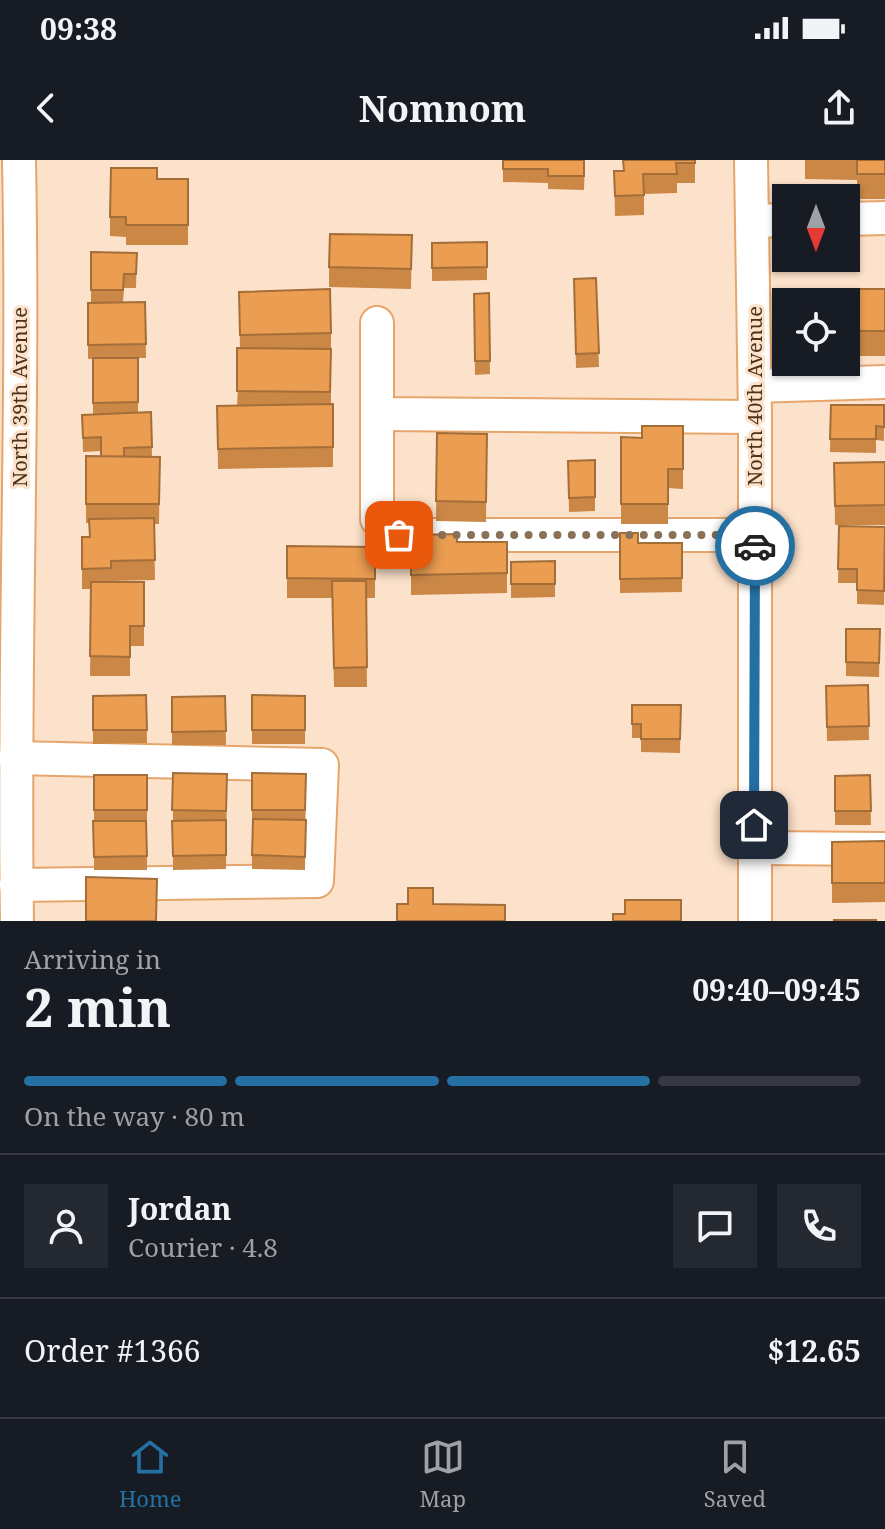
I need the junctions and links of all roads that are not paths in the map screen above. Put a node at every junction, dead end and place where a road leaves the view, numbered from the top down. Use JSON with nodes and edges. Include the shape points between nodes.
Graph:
{"nodes":[{"id":1,"x":751,"y":160,"type":"edge"},
{"id":2,"x":13,"y":163,"type":"edge"},
{"id":3,"x":885,"y":218,"type":"edge"},
{"id":4,"x":860,"y":219,"type":"edge"},
{"id":5,"x":772,"y":220,"type":"edge"},
{"id":6,"x":752,"y":221,"type":"junction"},
{"id":7,"x":377,"y":323,"type":"dead end"},
{"id":8,"x":9,"y":333,"type":"edge"},
{"id":9,"x":885,"y":382,"type":"edge"},
{"id":10,"x":755,"y":401,"type":"junction"},
{"id":11,"x":377,"y":414,"type":"junction"},
{"id":12,"x":9,"y":503,"type":"edge"},
{"id":13,"x":755,"y":535,"type":"junction"},
{"id":14,"x":8,"y":664,"type":"edge"},
{"id":15,"x":15,"y":758,"type":"junction"},
{"id":16,"x":8,"y":812,"type":"edge"},
{"id":17,"x":755,"y":848,"type":"junction"},
{"id":18,"x":885,"y":849,"type":"edge"},
{"id":19,"x":16,"y":885,"type":"junction"},
{"id":20,"x":17,"y":921,"type":"edge"},
{"id":21,"x":755,"y":921,"type":"edge"}],
"edges":[{"from":1,"to":6,"type":"street","name":"North 40th Avenue"},
{"from":2,"to":8,"type":"street","name":"North 39th Avenue"},
{"from":3,"to":4,"type":"street"},
{"from":5,"to":6,"type":"street"},
{"from":6,"to":10,"type":"street","name":"North 40th Avenue"},
{"from":7,"to":11,"type":"street"},
{"from":8,"to":12,"type":"street","name":"North 39th Avenue"},
{"from":9,"to":10,"type":"street"},
{"from":10,"to":11,"type":"street"},
{"from":10,"to":13,"type":"street","name":"North 40th Avenue"},
{"from":11,"to":13,"type":"street","via":[[388,527]]},
{"from":12,"to":14,"type":"street","name":"North 39th Avenue"},
{"from":13,"to":17,"type":"street","name":"North 40th Avenue"},
{"from":14,"to":15,"type":"street","name":"North 39th Avenue"},
{"from":15,"to":16,"type":"street","name":"North 39th Avenue"},
{"from":15,"to":19,"type":"street","via":[[322,765],[317,881]]},
{"from":16,"to":19,"type":"street","name":"North 39th Avenue"},
{"from":17,"to":18,"type":"street"},
{"from":17,"to":21,"type":"street","name":"North 40th Avenue"},
{"from":19,"to":20,"type":"street","name":"North 39th Avenue"}]}
